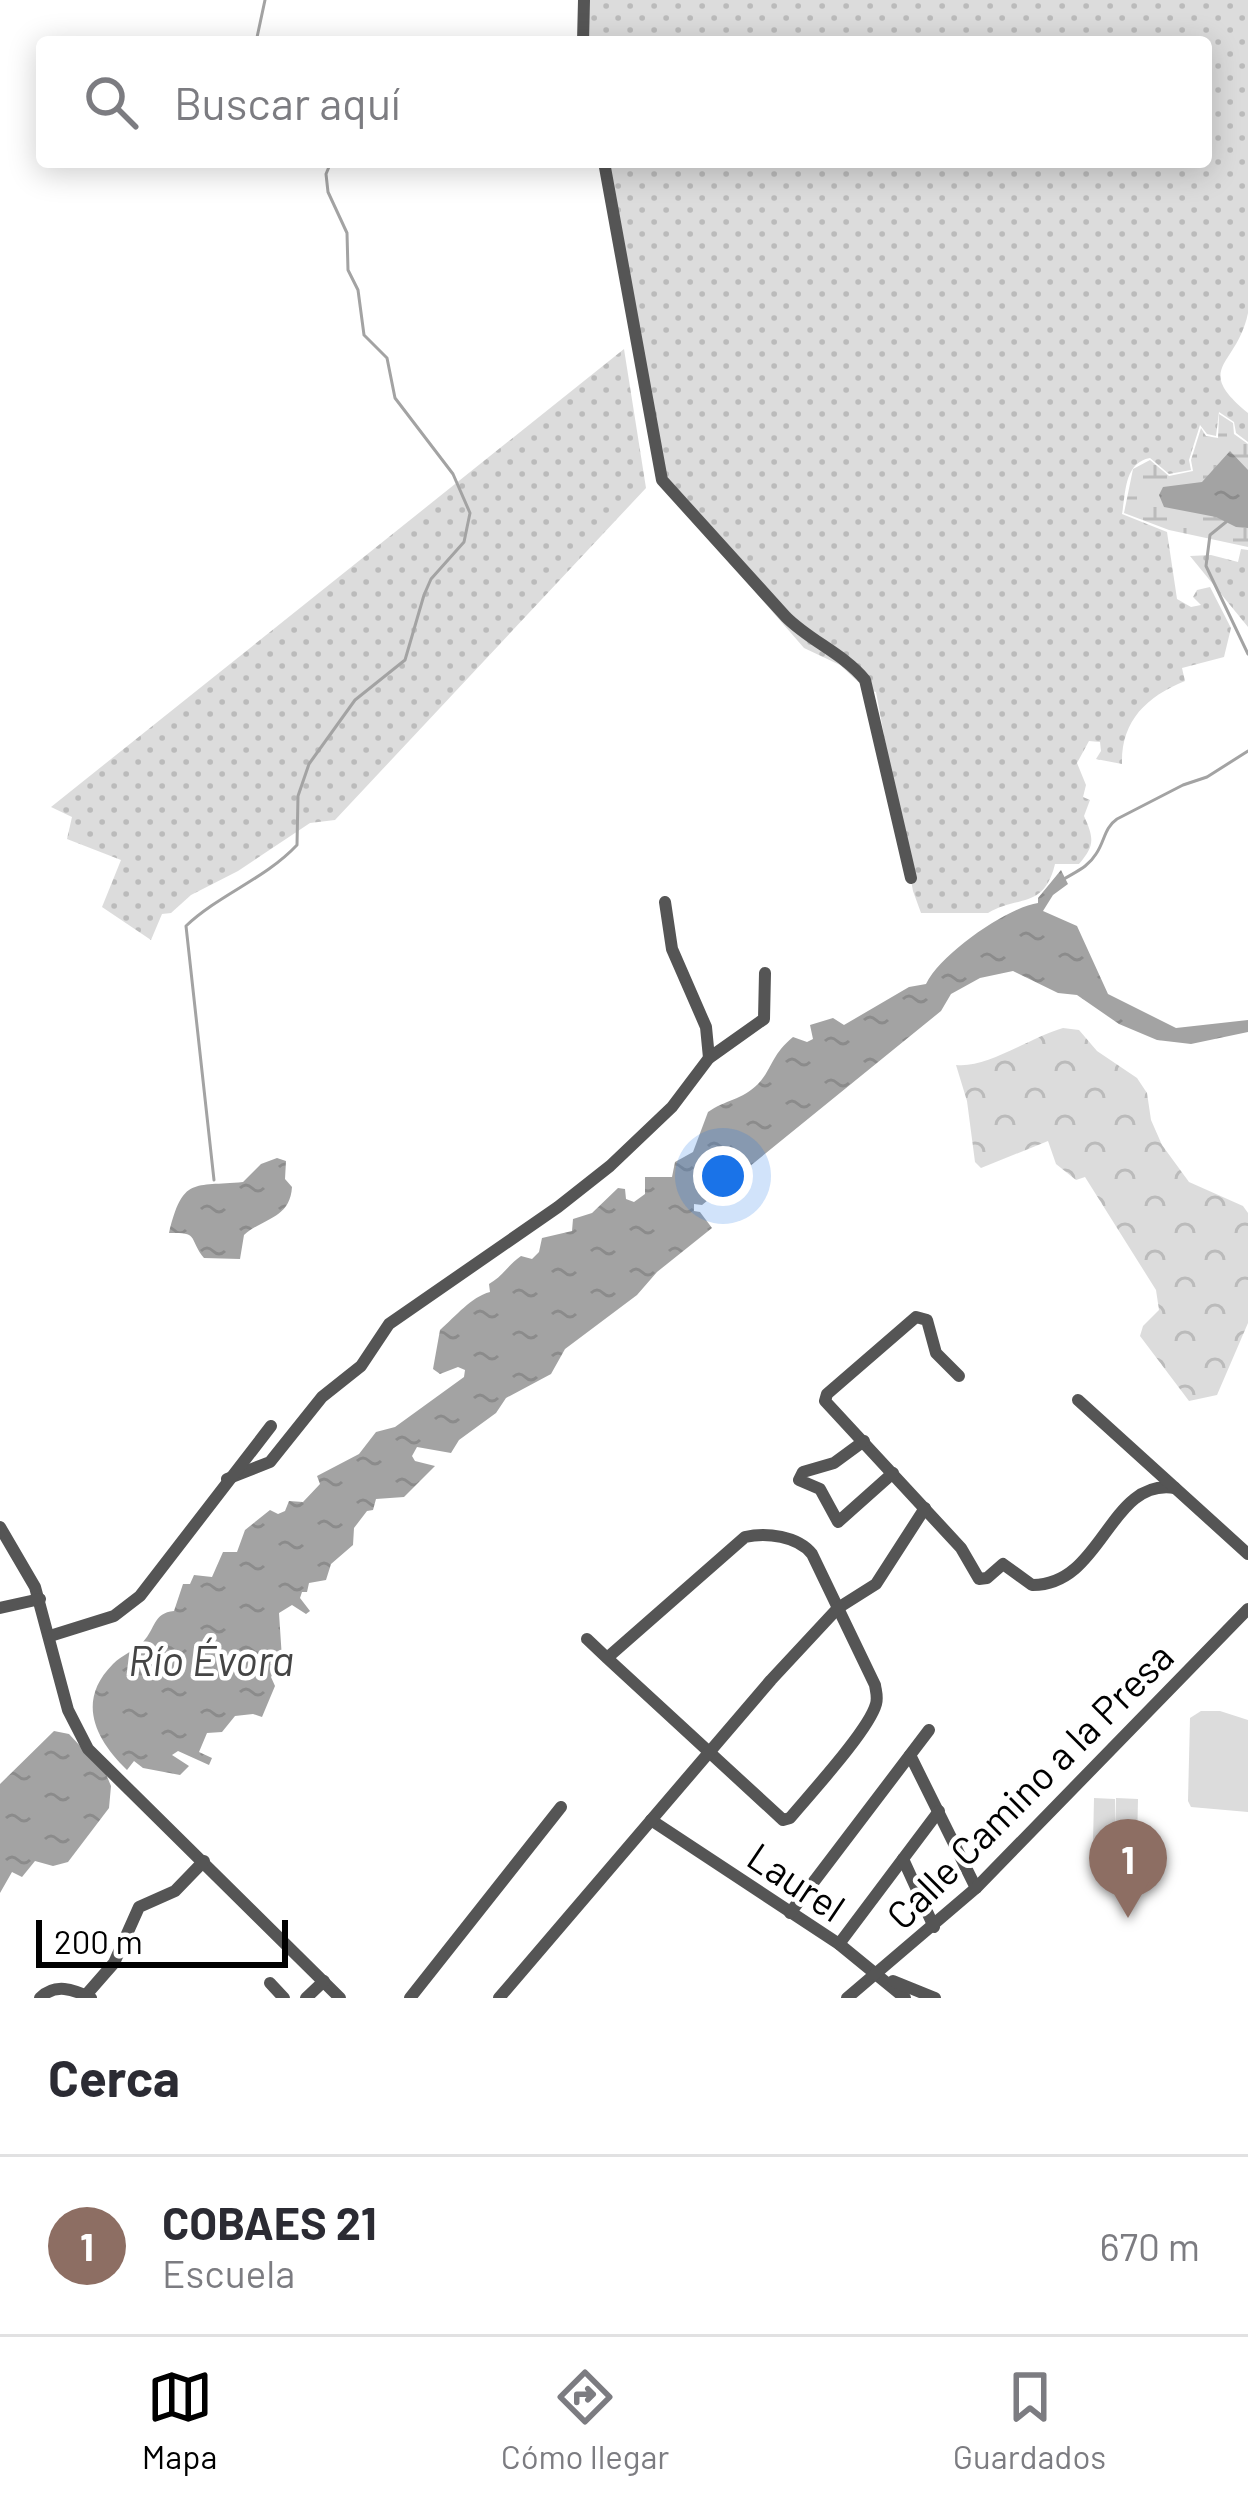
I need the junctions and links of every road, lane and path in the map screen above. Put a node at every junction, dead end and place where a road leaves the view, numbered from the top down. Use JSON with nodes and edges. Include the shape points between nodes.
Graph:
{"nodes":[{"id":1,"x":584,"y":0,"type":"edge"},
{"id":2,"x":583,"y":36,"type":"edge"},
{"id":3,"x":605,"y":168,"type":"edge"},
{"id":4,"x":911,"y":878,"type":"dead end"},
{"id":5,"x":665,"y":902,"type":"dead end"},
{"id":6,"x":765,"y":973,"type":"dead end"},
{"id":7,"x":710,"y":1058,"type":"junction"},
{"id":8,"x":959,"y":1376,"type":"dead end"},
{"id":9,"x":1078,"y":1400,"type":"dead end"},
{"id":10,"x":271,"y":1426,"type":"dead end"},
{"id":11,"x":864,"y":1441,"type":"junction"},
{"id":12,"x":893,"y":1473,"type":"junction"},
{"id":13,"x":226,"y":1479,"type":"junction"},
{"id":14,"x":1175,"y":1488,"type":"junction"},
{"id":15,"x":925,"y":1508,"type":"junction"},
{"id":16,"x":0,"y":1527,"type":"edge"},
{"id":17,"x":1248,"y":1554,"type":"edge"},
{"id":18,"x":40,"y":1599,"type":"junction"},
{"id":19,"x":0,"y":1608,"type":"edge"},
{"id":20,"x":838,"y":1608,"type":"junction"},
{"id":21,"x":1248,"y":1609,"type":"edge"},
{"id":22,"x":50,"y":1636,"type":"junction"},
{"id":23,"x":587,"y":1640,"type":"dead end"},
{"id":24,"x":608,"y":1658,"type":"junction"},
{"id":25,"x":929,"y":1730,"type":"dead end"},
{"id":26,"x":710,"y":1752,"type":"junction"},
{"id":27,"x":910,"y":1755,"type":"junction"},
{"id":28,"x":562,"y":1807,"type":"dead end"},
{"id":29,"x":939,"y":1811,"type":"junction"},
{"id":30,"x":651,"y":1820,"type":"junction"},
{"id":31,"x":903,"y":1859,"type":"junction"},
{"id":32,"x":203,"y":1861,"type":"junction"},
{"id":33,"x":976,"y":1888,"type":"junction"},
{"id":34,"x":790,"y":1913,"type":"junction"},
{"id":35,"x":934,"y":1927,"type":"junction"},
{"id":36,"x":839,"y":1945,"type":"junction"},
{"id":37,"x":879,"y":1976,"type":"junction"},
{"id":38,"x":324,"y":1981,"type":"junction"},
{"id":39,"x":270,"y":1983,"type":"dead end"},
{"id":40,"x":44,"y":1994,"type":"edge"},
{"id":41,"x":88,"y":1997,"type":"edge"},
{"id":42,"x":284,"y":1998,"type":"edge"},
{"id":43,"x":306,"y":1998,"type":"edge"},
{"id":44,"x":340,"y":1998,"type":"edge"},
{"id":45,"x":410,"y":1998,"type":"edge"},
{"id":46,"x":499,"y":1998,"type":"edge"},
{"id":47,"x":847,"y":1998,"type":"edge"},
{"id":48,"x":904,"y":1998,"type":"edge"},
{"id":49,"x":935,"y":1998,"type":"edge"}],
"edges":[{"from":1,"to":2,"type":"street"},
{"from":3,"to":4,"type":"street","via":[[662,480],[796,627],[865,680]]},
{"from":5,"to":7,"type":"street","via":[[672,949],[706,1027]]},
{"from":6,"to":7,"type":"street","via":[[764,1019]]},
{"from":7,"to":13,"type":"street","via":[[610,1166],[389,1324],[361,1366],[322,1397],[270,1462]]},
{"from":8,"to":11,"type":"street","via":[[936,1353],[927,1320],[916,1317],[827,1394]]},
{"from":9,"to":14,"type":"street"},
{"from":10,"to":13,"type":"street"},
{"from":11,"to":12,"type":"street"},
{"from":11,"to":12,"type":"street","via":[[834,1463],[808,1469],[801,1483],[820,1489],[838,1522]]},
{"from":12,"to":15,"type":"street"},
{"from":13,"to":22,"type":"street","via":[[130,1605]]},
{"from":14,"to":15,"type":"street","via":[[1139,1495],[1086,1559],[1049,1585],[1033,1585],[1003,1564],[979,1579]]},
{"from":14,"to":17,"type":"street"},
{"from":15,"to":20,"type":"street","via":[[876,1584]]},
{"from":16,"to":18,"type":"street"},
{"from":18,"to":19,"type":"street"},
{"from":18,"to":22,"type":"street"},
{"from":20,"to":24,"type":"street","via":[[806,1546],[749,1535]]},
{"from":20,"to":26,"type":"street"},
{"from":20,"to":26,"type":"street","via":[[875,1685],[875,1708],[790,1818]]},
{"from":21,"to":33,"type":"street","name":"Calle Camino a la Presa"},
{"from":22,"to":32,"type":"street","via":[[79,1735]]},
{"from":23,"to":24,"type":"street"},
{"from":24,"to":26,"type":"street"},
{"from":25,"to":27,"type":"street"},
{"from":26,"to":30,"type":"street"},
{"from":27,"to":29,"type":"street"},
{"from":27,"to":34,"type":"street"},
{"from":28,"to":45,"type":"street"},
{"from":29,"to":31,"type":"street"},
{"from":29,"to":33,"type":"street"},
{"from":30,"to":34,"type":"street","name":"Laurel"},
{"from":30,"to":46,"type":"street"},
{"from":31,"to":35,"type":"street"},
{"from":31,"to":36,"type":"street"},
{"from":32,"to":38,"type":"street"},
{"from":32,"to":41,"type":"street","via":[[175,1891],[140,1907],[115,1963]]},
{"from":33,"to":35,"type":"street","name":"Calle Camino a la Presa"},
{"from":34,"to":36,"type":"street","name":"Laurel"},
{"from":35,"to":37,"type":"street","name":"Calle Camino a la Presa"},
{"from":36,"to":37,"type":"street","name":"Laurel"},
{"from":37,"to":47,"type":"street","name":"Calle Camino a la Presa"},
{"from":37,"to":48,"type":"street","name":"Laurel"},
{"from":37,"to":49,"type":"street"},
{"from":38,"to":43,"type":"street"},
{"from":38,"to":44,"type":"street"},
{"from":39,"to":42,"type":"street"},
{"from":40,"to":41,"type":"street","via":[[59,1988]]}]}
